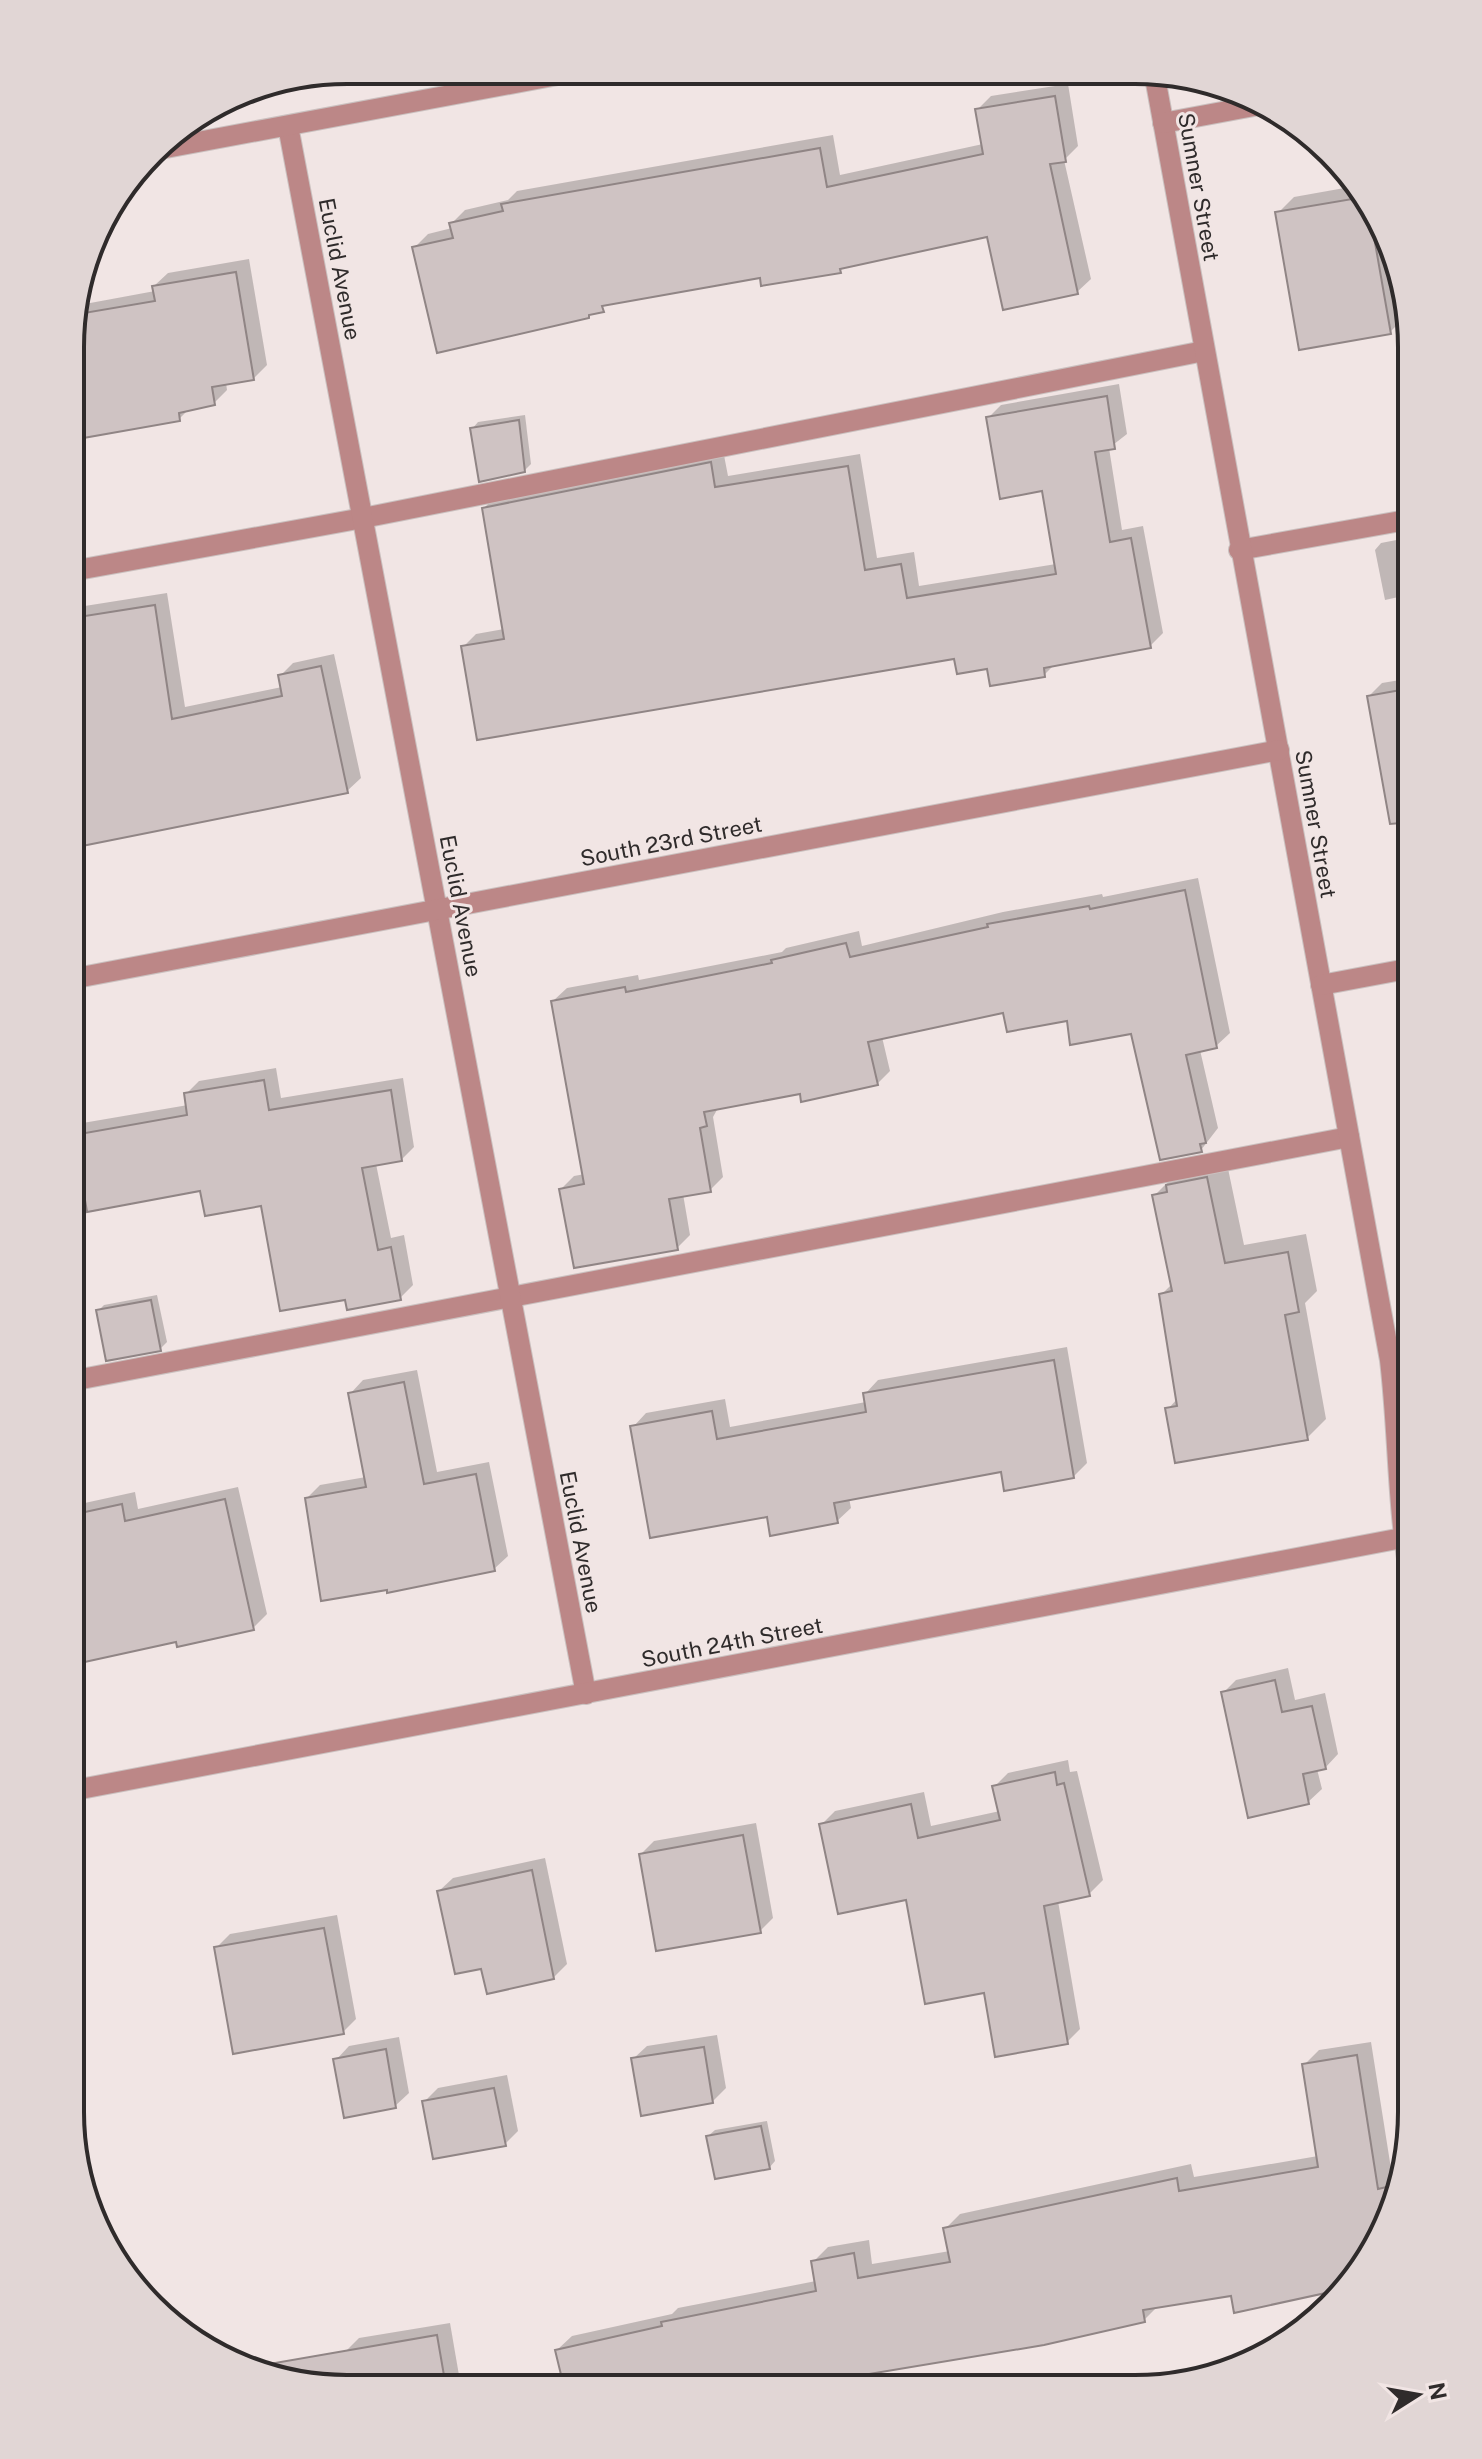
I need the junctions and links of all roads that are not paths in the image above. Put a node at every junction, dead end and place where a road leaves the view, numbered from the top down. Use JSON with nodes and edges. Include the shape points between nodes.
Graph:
{"nodes":[{"id":1,"x":510,"y":84,"type":"edge"},
{"id":2,"x":1156,"y":85,"type":"edge"},
{"id":3,"x":1244,"y":108,"type":"edge"},
{"id":4,"x":1163,"y":123,"type":"junction"},
{"id":5,"x":288,"y":126,"type":"junction"},
{"id":6,"x":178,"y":146,"type":"edge"},
{"id":7,"x":1204,"y":351,"type":"junction"},
{"id":8,"x":363,"y":518,"type":"junction"},
{"id":9,"x":1398,"y":522,"type":"edge"},
{"id":10,"x":1239,"y":550,"type":"junction"},
{"id":11,"x":84,"y":569,"type":"edge"},
{"id":12,"x":1279,"y":750,"type":"junction"},
{"id":13,"x":437,"y":910,"type":"junction"},
{"id":14,"x":1398,"y":971,"type":"edge"},
{"id":15,"x":84,"y":977,"type":"edge"},
{"id":16,"x":1321,"y":985,"type":"junction"},
{"id":17,"x":1349,"y":1137,"type":"junction"},
{"id":18,"x":510,"y":1296,"type":"junction"},
{"id":19,"x":1397,"y":1376,"type":"edge"},
{"id":20,"x":84,"y":1378,"type":"edge"},
{"id":21,"x":1397,"y":1541,"type":"edge"},
{"id":22,"x":586,"y":1694,"type":"junction"},
{"id":23,"x":84,"y":1788,"type":"edge"}],
"edges":[{"from":1,"to":5,"type":"street"},
{"from":2,"to":4,"type":"street","name":"Sumner Street"},
{"from":3,"to":4,"type":"street"},
{"from":4,"to":7,"type":"street","name":"Sumner Street"},
{"from":5,"to":6,"type":"street"},
{"from":5,"to":8,"type":"street","name":"Euclid Avenue"},
{"from":7,"to":8,"type":"street"},
{"from":7,"to":10,"type":"street","name":"Sumner Street"},
{"from":8,"to":11,"type":"street"},
{"from":8,"to":13,"type":"street","name":"Euclid Avenue"},
{"from":9,"to":10,"type":"street"},
{"from":10,"to":12,"type":"street","name":"Sumner Street"},
{"from":12,"to":13,"type":"street","name":"South 23rd Street"},
{"from":12,"to":16,"type":"street","name":"Sumner Street"},
{"from":13,"to":15,"type":"street","name":"South 23rd Street"},
{"from":13,"to":18,"type":"street","name":"Euclid Avenue"},
{"from":14,"to":16,"type":"street"},
{"from":16,"to":17,"type":"street","name":"Sumner Street"},
{"from":17,"to":18,"type":"street"},
{"from":17,"to":19,"type":"street","name":"Sumner Street"},
{"from":18,"to":20,"type":"street"},
{"from":18,"to":22,"type":"street","name":"Euclid Avenue"},
{"from":21,"to":22,"type":"street","name":"South 24th Street"},
{"from":22,"to":23,"type":"street","name":"South 24th Street"}]}
